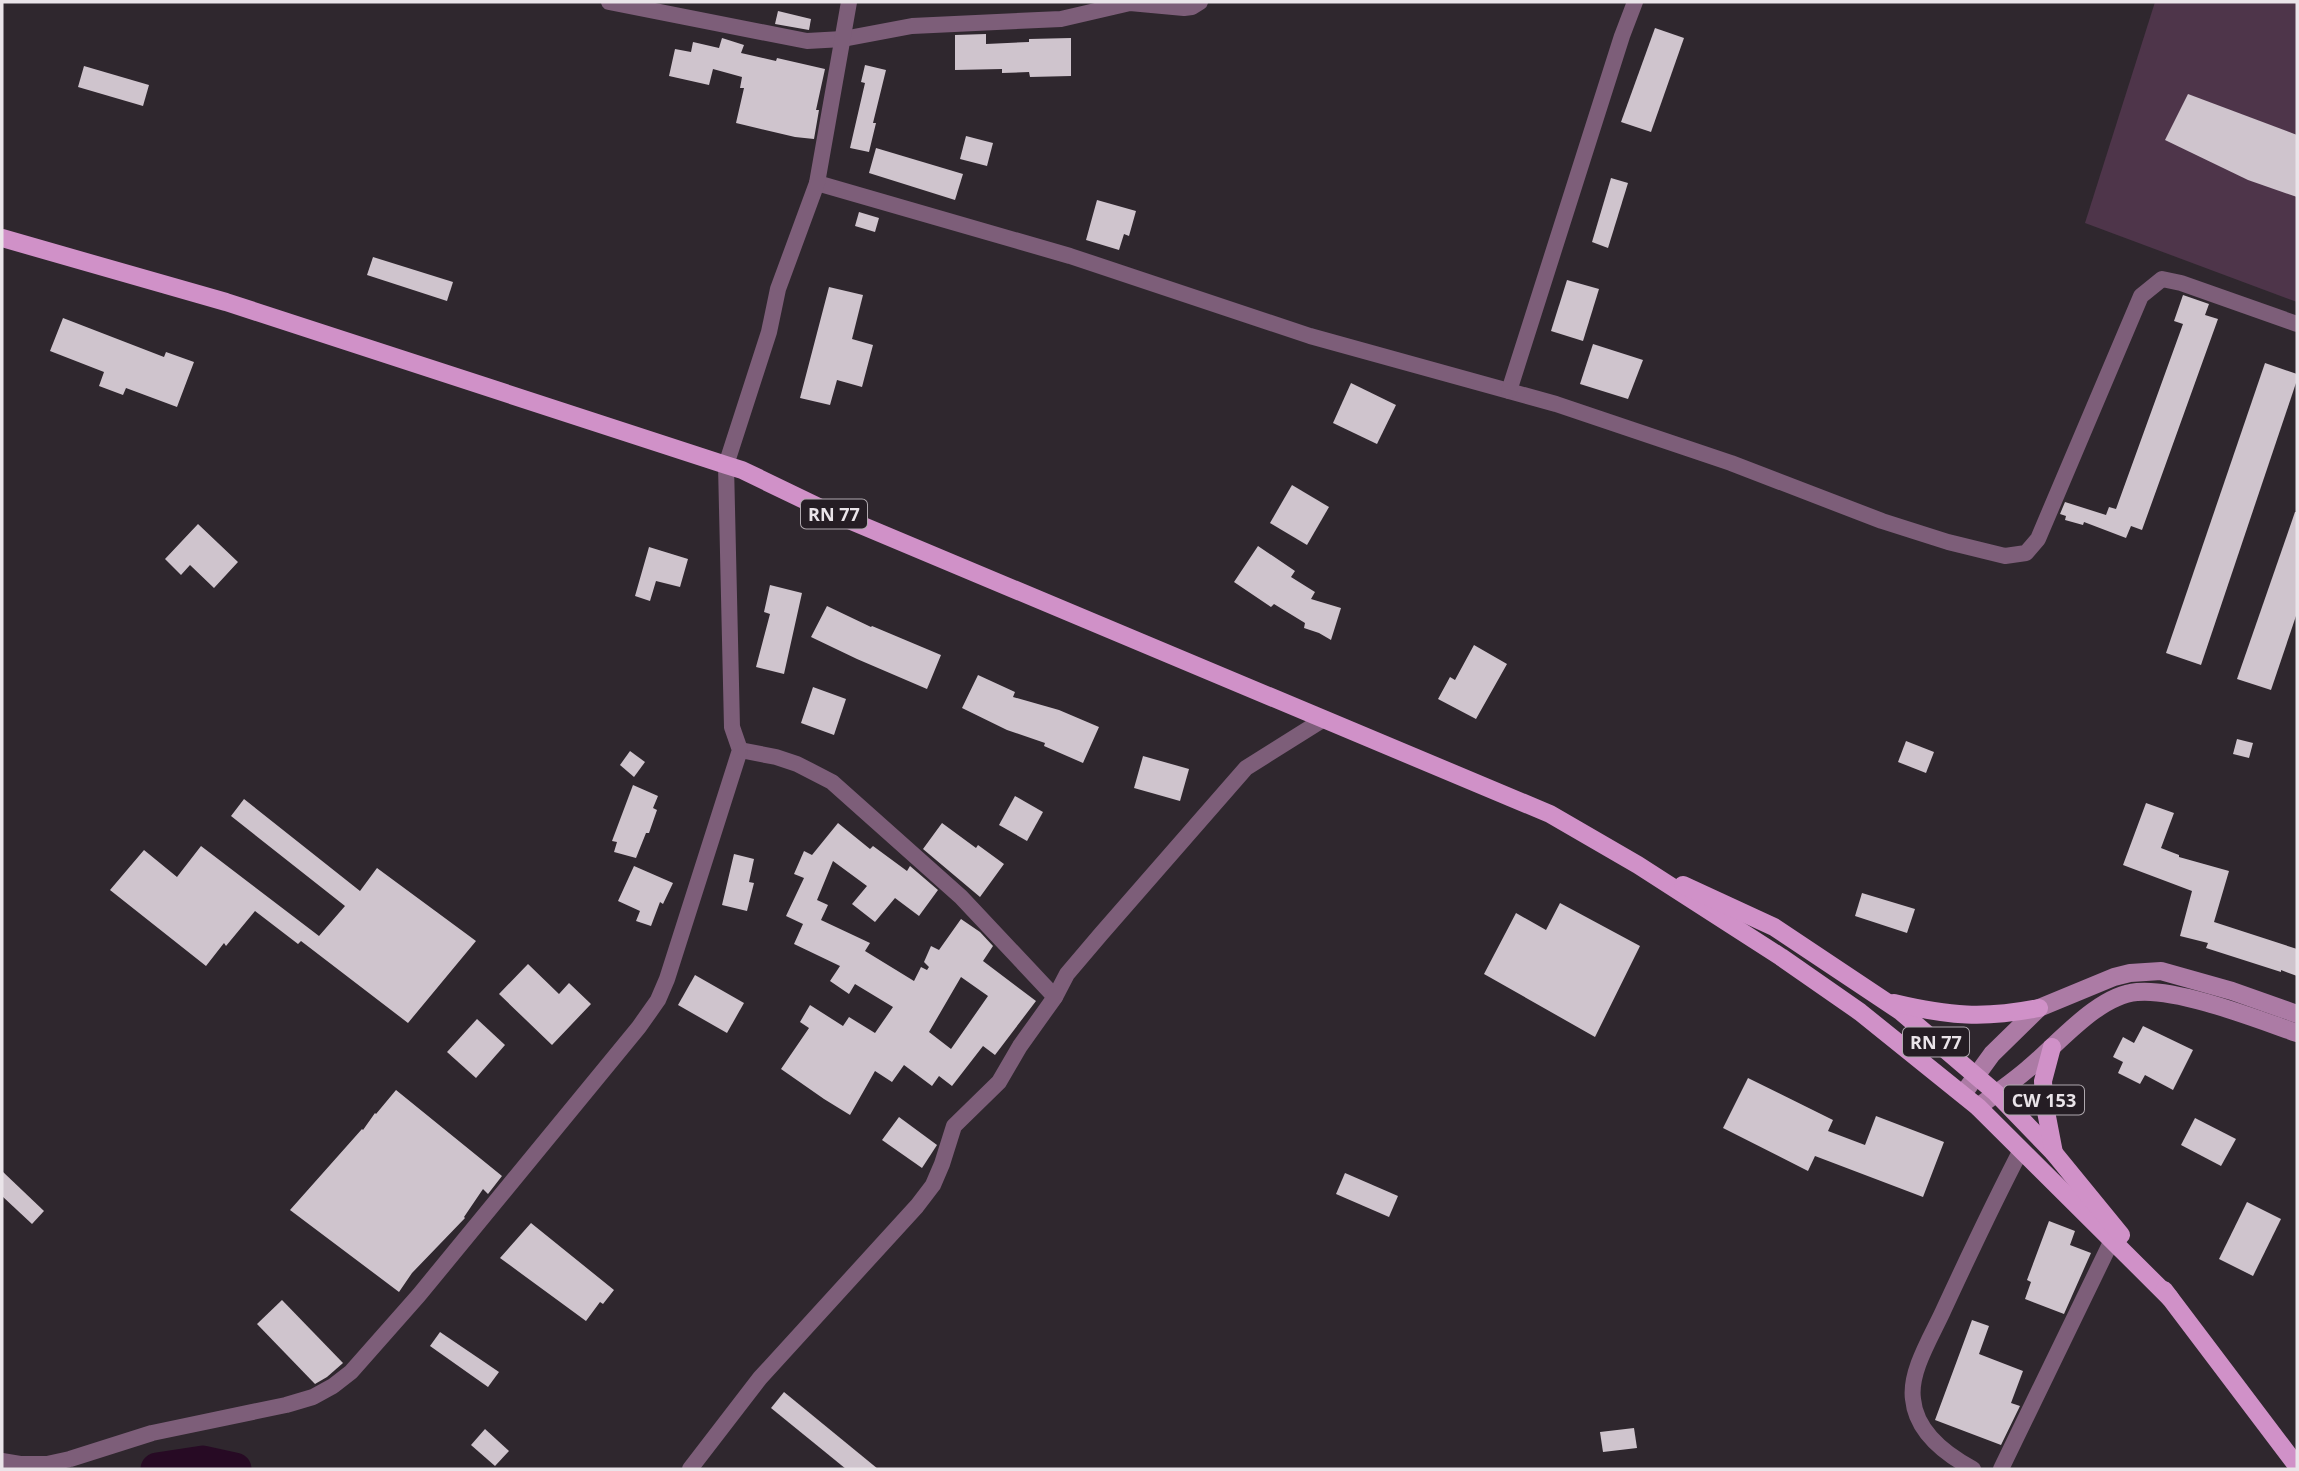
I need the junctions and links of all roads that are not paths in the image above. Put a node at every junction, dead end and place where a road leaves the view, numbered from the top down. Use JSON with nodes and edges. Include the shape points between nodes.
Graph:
{"nodes":[{"id":1,"x":609,"y":2,"type":"edge"},
{"id":2,"x":849,"y":2,"type":"edge"},
{"id":3,"x":1200,"y":2,"type":"edge"},
{"id":4,"x":1635,"y":2,"type":"edge"},
{"id":5,"x":843,"y":40,"type":"junction"},
{"id":6,"x":817,"y":183,"type":"junction"},
{"id":7,"x":2,"y":238,"type":"edge"},
{"id":8,"x":2297,"y":324,"type":"edge"},
{"id":9,"x":1509,"y":391,"type":"junction"},
{"id":10,"x":726,"y":464,"type":"junction"},
{"id":11,"x":1324,"y":719,"type":"junction"},
{"id":12,"x":740,"y":750,"type":"junction"},
{"id":13,"x":1638,"y":865,"type":"junction"},
{"id":14,"x":1055,"y":997,"type":"junction"},
{"id":15,"x":1885,"y":1001,"type":"junction"},
{"id":16,"x":2039,"y":1008,"type":"junction"},
{"id":17,"x":2297,"y":1014,"type":"edge"},
{"id":18,"x":2297,"y":1033,"type":"edge"},
{"id":19,"x":2052,"y":1047,"type":"junction"},
{"id":20,"x":1976,"y":1075,"type":"junction"},
{"id":21,"x":1996,"y":1093,"type":"junction"},
{"id":22,"x":1963,"y":1094,"type":"junction"},
{"id":23,"x":1978,"y":1107,"type":"junction"},
{"id":24,"x":2021,"y":1150,"type":"junction"},
{"id":25,"x":2054,"y":1153,"type":"junction"},
{"id":26,"x":2112,"y":1240,"type":"junction"},
{"id":27,"x":2170,"y":1298,"type":"junction"},
{"id":28,"x":2,"y":1461,"type":"edge"},
{"id":29,"x":2297,"y":1467,"type":"edge"},
{"id":30,"x":690,"y":1469,"type":"edge"},
{"id":31,"x":1973,"y":1469,"type":"edge"},
{"id":32,"x":2001,"y":1469,"type":"edge"}],
"edges":[{"from":1,"to":5,"type":"street","via":[[807,41]]},
{"from":2,"to":5,"type":"street"},
{"from":3,"to":5,"type":"street","via":[[1184,8],[1130,3],[1061,19],[912,26]]},
{"from":4,"to":9,"type":"street"},
{"from":5,"to":6,"type":"street"},
{"from":6,"to":9,"type":"street","via":[[1083,260],[1310,336]]},
{"from":6,"to":10,"type":"street","via":[[778,289],[769,332]]},
{"from":7,"to":10,"type":"main road","number":"RN 77","via":[[226,302]]},
{"from":8,"to":9,"type":"street","via":[[2162,279],[2141,296],[2038,539],[2020,556],[1948,542],[1882,521],[1731,463]]},
{"from":10,"to":11,"type":"main road","number":"RN 77"},
{"from":10,"to":12,"type":"street","via":[[732,727]]},
{"from":11,"to":13,"type":"main road","number":"RN 77","via":[[1550,814]]},
{"from":11,"to":14,"type":"street","via":[[1235,779],[1067,974]]},
{"from":12,"to":14,"type":"street","via":[[787,761],[832,782],[961,897]]},
{"from":12,"to":28,"type":"street","via":[[658,1000],[419,1295],[351,1371],[323,1392],[286,1405],[152,1433],[47,1464]]},
{"from":13,"to":15,"type":"main road","number":"RN 77","via":[[1774,927]]},
{"from":13,"to":22,"type":"main road","number":"RN 77","via":[[1860,1012]]},
{"from":14,"to":30,"type":"street","via":[[999,1082],[954,1126],[943,1164],[918,1206],[760,1378]]},
{"from":15,"to":16,"type":"main road","via":[[1968,1016]]},
{"from":15,"to":20,"type":"main road","number":"RN 77"},
{"from":16,"to":17,"type":"main road","via":[[2114,977],[2161,971]]},
{"from":16,"to":20,"type":"main road"},
{"from":18,"to":19,"type":"main road","via":[[2172,994],[2136,992],[2092,1012]]},
{"from":19,"to":21,"type":"main road"},
{"from":19,"to":25,"type":"main road","number":"CW 153","via":[[2043,1081]]},
{"from":20,"to":21,"type":"main road","number":"RN 77"},
{"from":20,"to":22,"type":"main road"},
{"from":21,"to":23,"type":"main road"},
{"from":21,"to":25,"type":"main road","number":"RN 77"},
{"from":22,"to":23,"type":"main road","number":"RN 77"},
{"from":23,"to":24,"type":"main road","number":"RN 77"},
{"from":24,"to":26,"type":"main road","number":"RN 77"},
{"from":24,"to":31,"type":"street","via":[[1926,1349],[1912,1388],[1915,1413],[1924,1431]]},
{"from":25,"to":27,"type":"main road","number":"RN 77"},
{"from":26,"to":27,"type":"main road","number":"RN 77"},
{"from":26,"to":32,"type":"street"},
{"from":27,"to":29,"type":"main road","number":"RN 77"}]}
